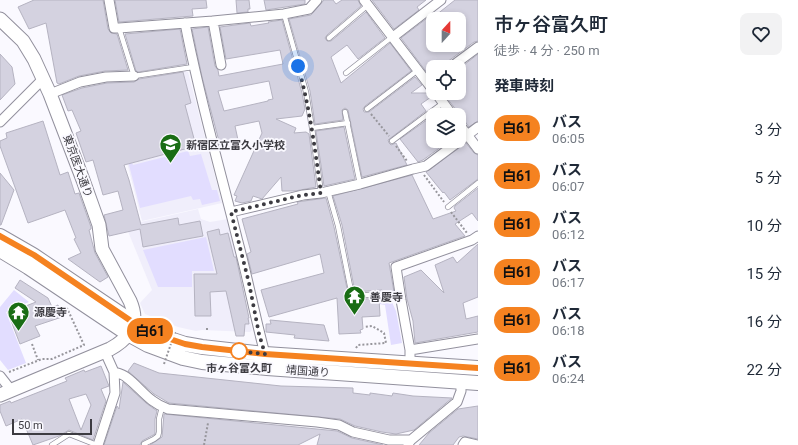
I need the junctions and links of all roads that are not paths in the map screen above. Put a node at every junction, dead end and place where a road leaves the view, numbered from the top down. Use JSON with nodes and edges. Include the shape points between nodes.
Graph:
{"nodes":[{"id":1,"x":109,"y":0,"type":"edge"},
{"id":2,"x":317,"y":0,"type":"edge"},
{"id":3,"x":441,"y":0,"type":"edge"},
{"id":4,"x":366,"y":3,"type":"edge"},
{"id":5,"x":284,"y":14,"type":"junction"},
{"id":6,"x":0,"y":19,"type":"edge"},
{"id":7,"x":214,"y":21,"type":"junction"},
{"id":8,"x":185,"y":23,"type":"junction"},
{"id":9,"x":119,"y":28,"type":"junction"},
{"id":10,"x":393,"y":37,"type":"junction"},
{"id":11,"x":328,"y":38,"type":"dead end"},
{"id":12,"x":478,"y":47,"type":"edge"},
{"id":13,"x":460,"y":60,"type":"edge"},
{"id":14,"x":221,"y":65,"type":"dead end"},
{"id":15,"x":193,"y":67,"type":"junction"},
{"id":16,"x":418,"y":70,"type":"junction"},
{"id":17,"x":346,"y":73,"type":"dead end"},
{"id":18,"x":134,"y":76,"type":"junction"},
{"id":19,"x":43,"y":78,"type":"junction"},
{"id":20,"x":426,"y":79,"type":"edge"},
{"id":21,"x":50,"y":94,"type":"junction"},
{"id":22,"x":441,"y":100,"type":"edge"},
{"id":23,"x":443,"y":103,"type":"junction"},
{"id":24,"x":447,"y":108,"type":"edge"},
{"id":25,"x":367,"y":109,"type":"dead end"},
{"id":26,"x":345,"y":112,"type":"dead end"},
{"id":27,"x":0,"y":122,"type":"edge"},
{"id":28,"x":348,"y":122,"type":"junction"},
{"id":29,"x":478,"y":127,"type":"edge"},
{"id":30,"x":312,"y":128,"type":"junction"},
{"id":31,"x":466,"y":133,"type":"edge"},
{"id":32,"x":468,"y":135,"type":"junction"},
{"id":33,"x":392,"y":141,"type":"dead end"},
{"id":34,"x":478,"y":148,"type":"edge"},
{"id":35,"x":478,"y":183,"type":"edge"},
{"id":36,"x":360,"y":184,"type":"junction"},
{"id":37,"x":325,"y":192,"type":"junction"},
{"id":38,"x":448,"y":207,"type":"dead end"},
{"id":39,"x":231,"y":212,"type":"junction"},
{"id":40,"x":0,"y":236,"type":"edge"},
{"id":41,"x":478,"y":236,"type":"edge"},
{"id":42,"x":0,"y":250,"type":"edge"},
{"id":43,"x":382,"y":294,"type":"dead end"},
{"id":44,"x":131,"y":329,"type":"junction"},
{"id":45,"x":478,"y":339,"type":"edge"},
{"id":46,"x":105,"y":352,"type":"junction"},
{"id":47,"x":265,"y":354,"type":"junction"},
{"id":48,"x":410,"y":356,"type":"junction"},
{"id":49,"x":478,"y":368,"type":"edge"},
{"id":50,"x":114,"y":372,"type":"junction"},
{"id":51,"x":0,"y":376,"type":"edge"},
{"id":52,"x":461,"y":382,"type":"junction"},
{"id":53,"x":478,"y":383,"type":"edge"},
{"id":54,"x":6,"y":392,"type":"edge"},
{"id":55,"x":162,"y":407,"type":"junction"},
{"id":56,"x":409,"y":442,"type":"edge"},
{"id":57,"x":52,"y":445,"type":"edge"},
{"id":58,"x":98,"y":445,"type":"edge"},
{"id":59,"x":144,"y":445,"type":"edge"},
{"id":60,"x":463,"y":445,"type":"edge"},
{"id":61,"x":477,"y":445,"type":"edge"}],
"edges":[{"from":1,"to":9,"type":"street","via":[[114,28]]},
{"from":2,"to":5,"type":"street","via":[[309,9]]},
{"from":3,"to":10,"type":"street"},
{"from":4,"to":10,"type":"street"},
{"from":4,"to":11,"type":"lane"},
{"from":5,"to":7,"type":"street"},
{"from":5,"to":30,"type":"lane","via":[[306,92]]},
{"from":6,"to":19,"type":"street","name":"東京医大通り","via":[[23,41]]},
{"from":7,"to":8,"type":"street"},
{"from":7,"to":14,"type":"street"},
{"from":8,"to":9,"type":"street"},
{"from":8,"to":15,"type":"street"},
{"from":9,"to":18,"type":"lane"},
{"from":10,"to":16,"type":"street"},
{"from":10,"to":17,"type":"lane"},
{"from":12,"to":13,"type":"street"},
{"from":15,"to":18,"type":"lane"},
{"from":15,"to":39,"type":"street"},
{"from":16,"to":20,"type":"street"},
{"from":16,"to":25,"type":"lane"},
{"from":18,"to":21,"type":"street","via":[[106,77],[80,82]]},
{"from":19,"to":21,"type":"street","name":"東京医大通り"},
{"from":19,"to":27,"type":"street"},
{"from":21,"to":44,"type":"street","name":"東京医大通り","via":[[99,225],[102,249],[132,306]]},
{"from":22,"to":23,"type":"street"},
{"from":23,"to":24,"type":"street"},
{"from":23,"to":33,"type":"lane"},
{"from":26,"to":28,"type":"lane"},
{"from":28,"to":30,"type":"lane"},
{"from":28,"to":36,"type":"lane"},
{"from":29,"to":32,"type":"street"},
{"from":30,"to":37,"type":"lane"},
{"from":31,"to":32,"type":"street"},
{"from":32,"to":34,"type":"street"},
{"from":32,"to":36,"type":"street","via":[[426,166]]},
{"from":35,"to":38,"type":"lane"},
{"from":36,"to":37,"type":"street"},
{"from":37,"to":39,"type":"street"},
{"from":37,"to":43,"type":"lane","via":[[338,226],[352,296]]},
{"from":39,"to":47,"type":"street"},
{"from":40,"to":44,"type":"main road","name":"靖国通り","via":[[34,255]]},
{"from":41,"to":48,"type":"street","via":[[396,267]]},
{"from":42,"to":44,"type":"main road","name":"靖国通り"},
{"from":44,"to":46,"type":"street","via":[[119,344]]},
{"from":44,"to":47,"type":"main road","name":"靖国通り","via":[[185,344]]},
{"from":44,"to":52,"type":"main road","name":"靖国通り","via":[[148,345],[202,362]]},
{"from":45,"to":48,"type":"street"},
{"from":46,"to":50,"type":"street"},
{"from":46,"to":54,"type":"street"},
{"from":47,"to":48,"type":"main road","name":"靖国通り"},
{"from":48,"to":49,"type":"main road","name":"靖国通り"},
{"from":50,"to":55,"type":"street","via":[[125,376],[145,396]]},
{"from":50,"to":58,"type":"street","via":[[115,393]]},
{"from":51,"to":54,"type":"street"},
{"from":52,"to":53,"type":"main road","name":"靖国通り"},
{"from":52,"to":56,"type":"street","via":[[457,402]]},
{"from":55,"to":56,"type":"street","via":[[339,425],[352,432]]},
{"from":55,"to":59,"type":"lane","via":[[158,436]]},
{"from":57,"to":58,"type":"lane","via":[[69,434]]},
{"from":60,"to":61,"type":"street","via":[[465,442]]}]}
